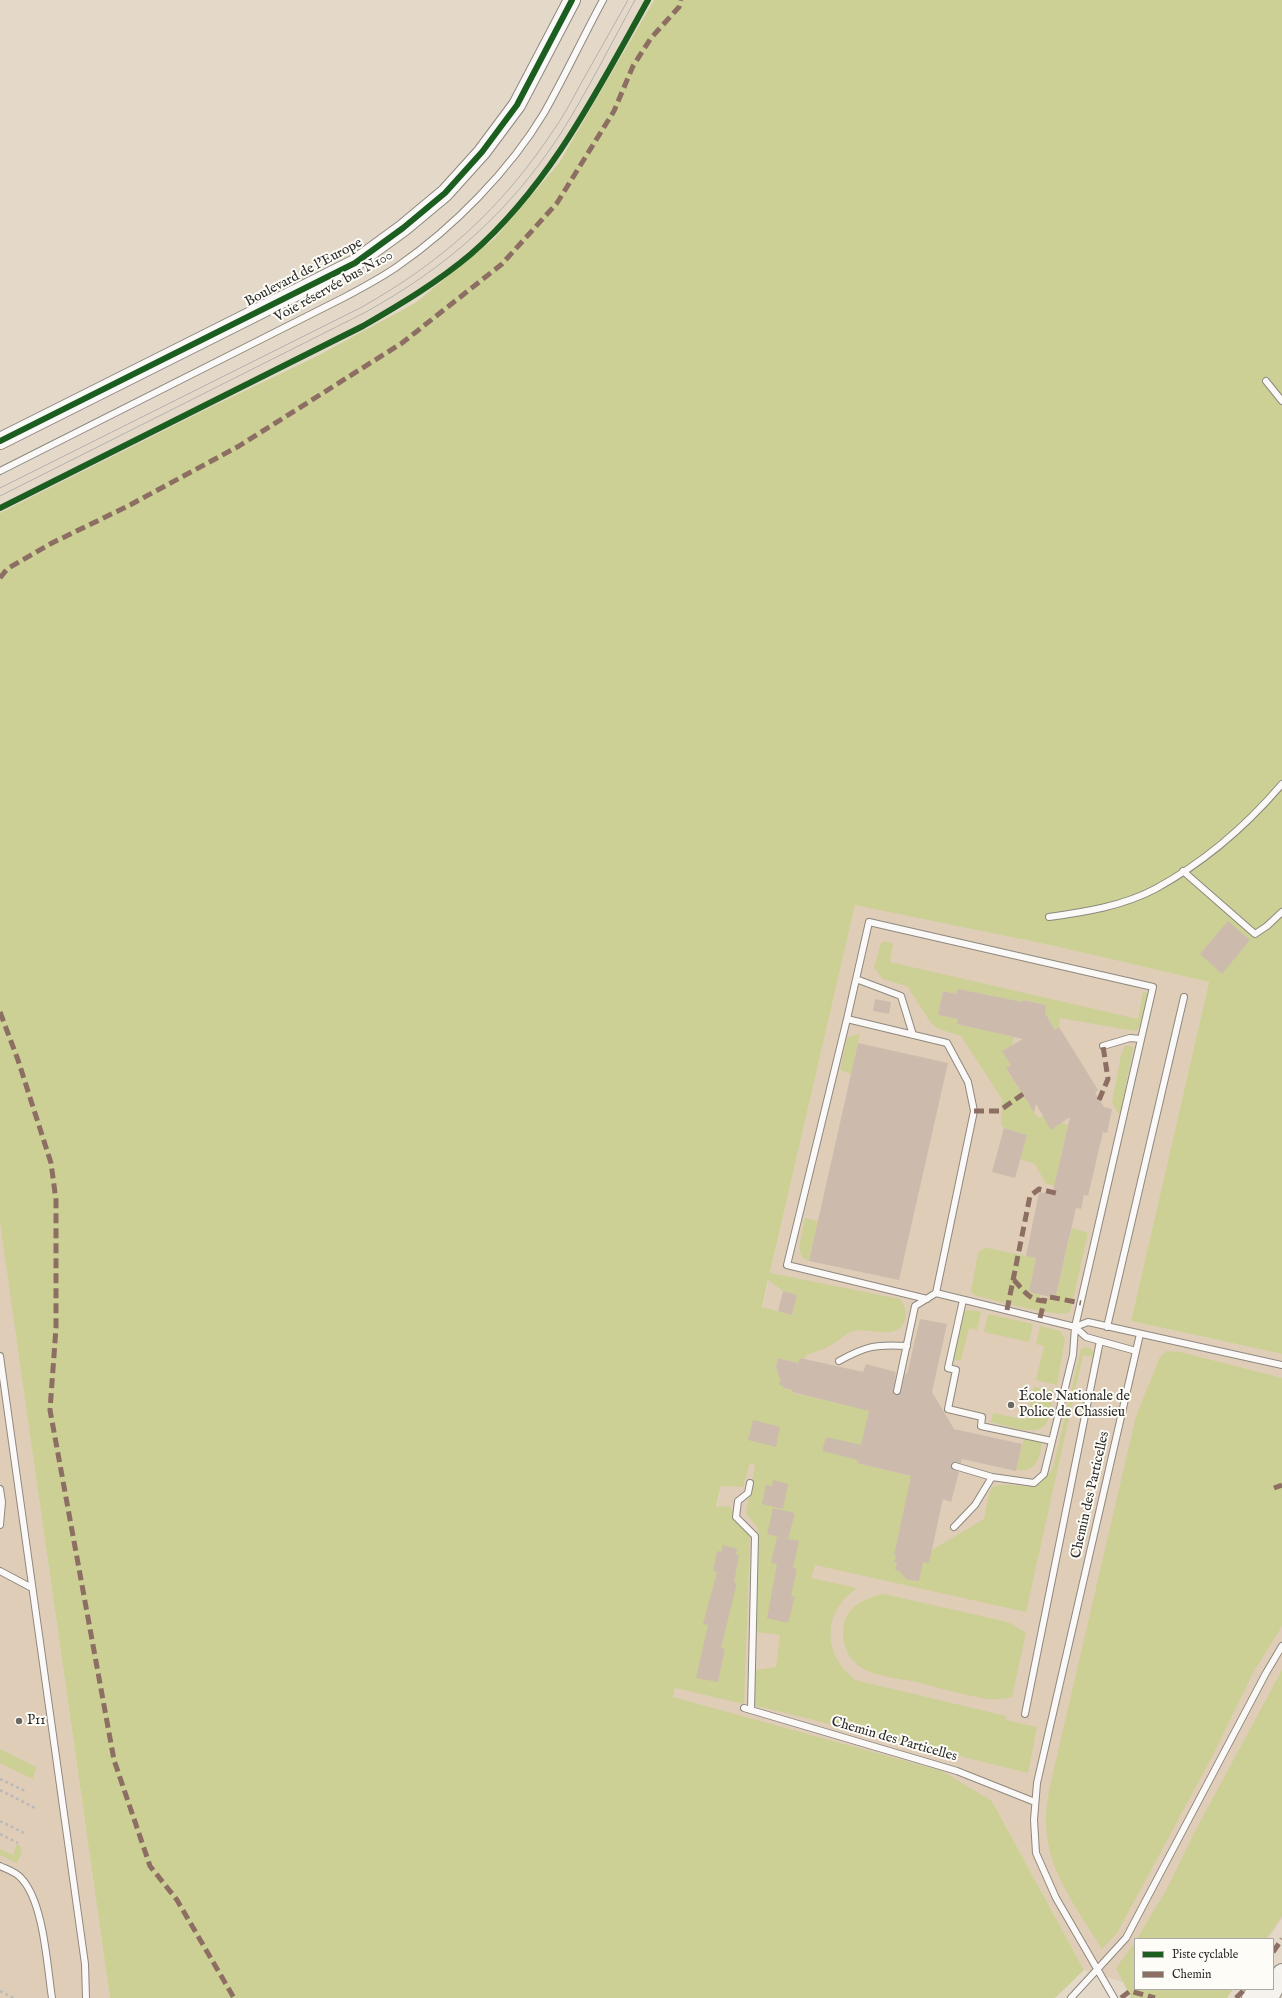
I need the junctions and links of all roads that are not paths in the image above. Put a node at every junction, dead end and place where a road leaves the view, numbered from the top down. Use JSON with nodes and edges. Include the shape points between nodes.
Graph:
{"nodes":[{"id":1,"x":572,"y":0,"type":"edge"},
{"id":2,"x":603,"y":0,"type":"edge"},
{"id":3,"x":1266,"y":381,"type":"dead end"},
{"id":4,"x":1282,"y":401,"type":"edge"},
{"id":5,"x":0,"y":441,"type":"edge"},
{"id":6,"x":0,"y":471,"type":"edge"},
{"id":7,"x":1282,"y":784,"type":"edge"},
{"id":8,"x":1183,"y":871,"type":"junction"},
{"id":9,"x":1282,"y":912,"type":"edge"},
{"id":10,"x":1049,"y":917,"type":"dead end"},
{"id":11,"x":856,"y":979,"type":"junction"},
{"id":12,"x":1184,"y":997,"type":"dead end"},
{"id":13,"x":847,"y":1019,"type":"junction"},
{"id":14,"x":913,"y":1035,"type":"junction"},
{"id":15,"x":1141,"y":1039,"type":"junction"},
{"id":16,"x":1103,"y":1046,"type":"dead end"},
{"id":17,"x":936,"y":1293,"type":"junction"},
{"id":18,"x":927,"y":1299,"type":"junction"},
{"id":19,"x":963,"y":1300,"type":"junction"},
{"id":20,"x":1075,"y":1327,"type":"junction"},
{"id":21,"x":1107,"y":1327,"type":"junction"},
{"id":22,"x":1140,"y":1334,"type":"junction"},
{"id":23,"x":1100,"y":1341,"type":"junction"},
{"id":24,"x":907,"y":1346,"type":"junction"},
{"id":25,"x":1136,"y":1351,"type":"junction"},
{"id":26,"x":0,"y":1356,"type":"edge"},
{"id":27,"x":839,"y":1361,"type":"dead end"},
{"id":28,"x":1282,"y":1365,"type":"edge"},
{"id":29,"x":897,"y":1391,"type":"dead end"},
{"id":30,"x":1052,"y":1441,"type":"junction"},
{"id":31,"x":955,"y":1466,"type":"dead end"},
{"id":32,"x":992,"y":1477,"type":"junction"},
{"id":33,"x":750,"y":1483,"type":"dead end"},
{"id":34,"x":0,"y":1489,"type":"edge"},
{"id":35,"x":0,"y":1525,"type":"edge"},
{"id":36,"x":954,"y":1528,"type":"dead end"},
{"id":37,"x":0,"y":1571,"type":"edge"},
{"id":38,"x":32,"y":1588,"type":"junction"},
{"id":39,"x":1282,"y":1646,"type":"edge"},
{"id":40,"x":744,"y":1708,"type":"dead end"},
{"id":41,"x":751,"y":1710,"type":"junction"},
{"id":42,"x":1025,"y":1714,"type":"dead end"},
{"id":43,"x":1035,"y":1802,"type":"junction"},
{"id":44,"x":0,"y":1866,"type":"edge"},
{"id":45,"x":1282,"y":1963,"type":"edge"},
{"id":46,"x":1097,"y":1969,"type":"junction"},
{"id":47,"x":1274,"y":1972,"type":"edge"},
{"id":48,"x":1282,"y":1973,"type":"edge"},
{"id":49,"x":1274,"y":1988,"type":"edge"},
{"id":50,"x":1258,"y":1990,"type":"edge"},
{"id":51,"x":52,"y":1998,"type":"edge"},
{"id":52,"x":86,"y":1998,"type":"edge"},
{"id":53,"x":1071,"y":1998,"type":"edge"},
{"id":54,"x":1114,"y":1998,"type":"edge"},
{"id":55,"x":1251,"y":1998,"type":"edge"}],
"edges":[{"from":1,"to":5,"type":"street","name":"Boulevard de l'Europe","via":[[517,105],[482,152],[446,193],[403,228],[355,263]]},
{"from":2,"to":6,"type":"lane","name":"Voie réservée bus N100","via":[[543,113],[525,141],[502,171],[454,222],[434,238],[398,266],[344,298]]},
{"from":3,"to":4,"type":"lane"},
{"from":7,"to":8,"type":"lane","via":[[1254,815]]},
{"from":8,"to":9,"type":"lane","via":[[1255,934]]},
{"from":8,"to":10,"type":"lane","via":[[1155,889],[1131,899],[1081,913]]},
{"from":11,"to":13,"type":"lane"},
{"from":11,"to":14,"type":"lane","via":[[901,996]]},
{"from":11,"to":15,"type":"lane","via":[[869,922],[1153,987]]},
{"from":12,"to":21,"type":"lane"},
{"from":13,"to":14,"type":"lane"},
{"from":13,"to":18,"type":"lane","via":[[787,1265]]},
{"from":14,"to":17,"type":"lane","via":[[947,1043],[968,1082],[974,1111]]},
{"from":15,"to":16,"type":"lane","via":[[1130,1038]]},
{"from":15,"to":20,"type":"lane"},
{"from":17,"to":18,"type":"lane"},
{"from":17,"to":19,"type":"lane"},
{"from":18,"to":24,"type":"lane","via":[[915,1306]]},
{"from":19,"to":20,"type":"lane"},
{"from":19,"to":30,"type":"lane","via":[[948,1368],[956,1370],[948,1409],[982,1417],[981,1426]]},
{"from":20,"to":21,"type":"lane","via":[[1088,1322]]},
{"from":20,"to":23,"type":"lane","via":[[1086,1337]]},
{"from":20,"to":30,"type":"lane","via":[[1073,1355]]},
{"from":21,"to":22,"type":"lane"},
{"from":22,"to":25,"type":"lane","name":"Chemin des Particelles"},
{"from":22,"to":28,"type":"lane"},
{"from":23,"to":25,"type":"lane"},
{"from":23,"to":42,"type":"lane"},
{"from":24,"to":27,"type":"lane","via":[[886,1344],[861,1349]]},
{"from":24,"to":29,"type":"lane"},
{"from":25,"to":43,"type":"lane","name":"Chemin des Particelles","via":[[1037,1783]]},
{"from":26,"to":38,"type":"lane"},
{"from":30,"to":32,"type":"lane","via":[[1044,1474],[1034,1483]]},
{"from":31,"to":32,"type":"lane"},
{"from":32,"to":36,"type":"lane","via":[[975,1505]]},
{"from":33,"to":41,"type":"lane","via":[[748,1493],[738,1501],[736,1517],[755,1536]]},
{"from":34,"to":35,"type":"lane"},
{"from":37,"to":38,"type":"lane"},
{"from":38,"to":52,"type":"lane","via":[[85,1964]]},
{"from":39,"to":46,"type":"lane","via":[[1126,1938]]},
{"from":40,"to":41,"type":"lane","name":"Chemin des Particelles"},
{"from":41,"to":43,"type":"lane","name":"Chemin des Particelles","via":[[957,1771]]},
{"from":43,"to":46,"type":"lane","name":"Chemin des Particelles","via":[[1036,1853],[1056,1898]]},
{"from":44,"to":51,"type":"lane","via":[[20,1876],[30,1889],[40,1921]]},
{"from":45,"to":47,"type":"main road"},
{"from":46,"to":53,"type":"lane"},
{"from":46,"to":54,"type":"lane","name":"Chemin des Particelles"},
{"from":48,"to":49,"type":"main road"},
{"from":50,"to":55,"type":"main road"}]}
